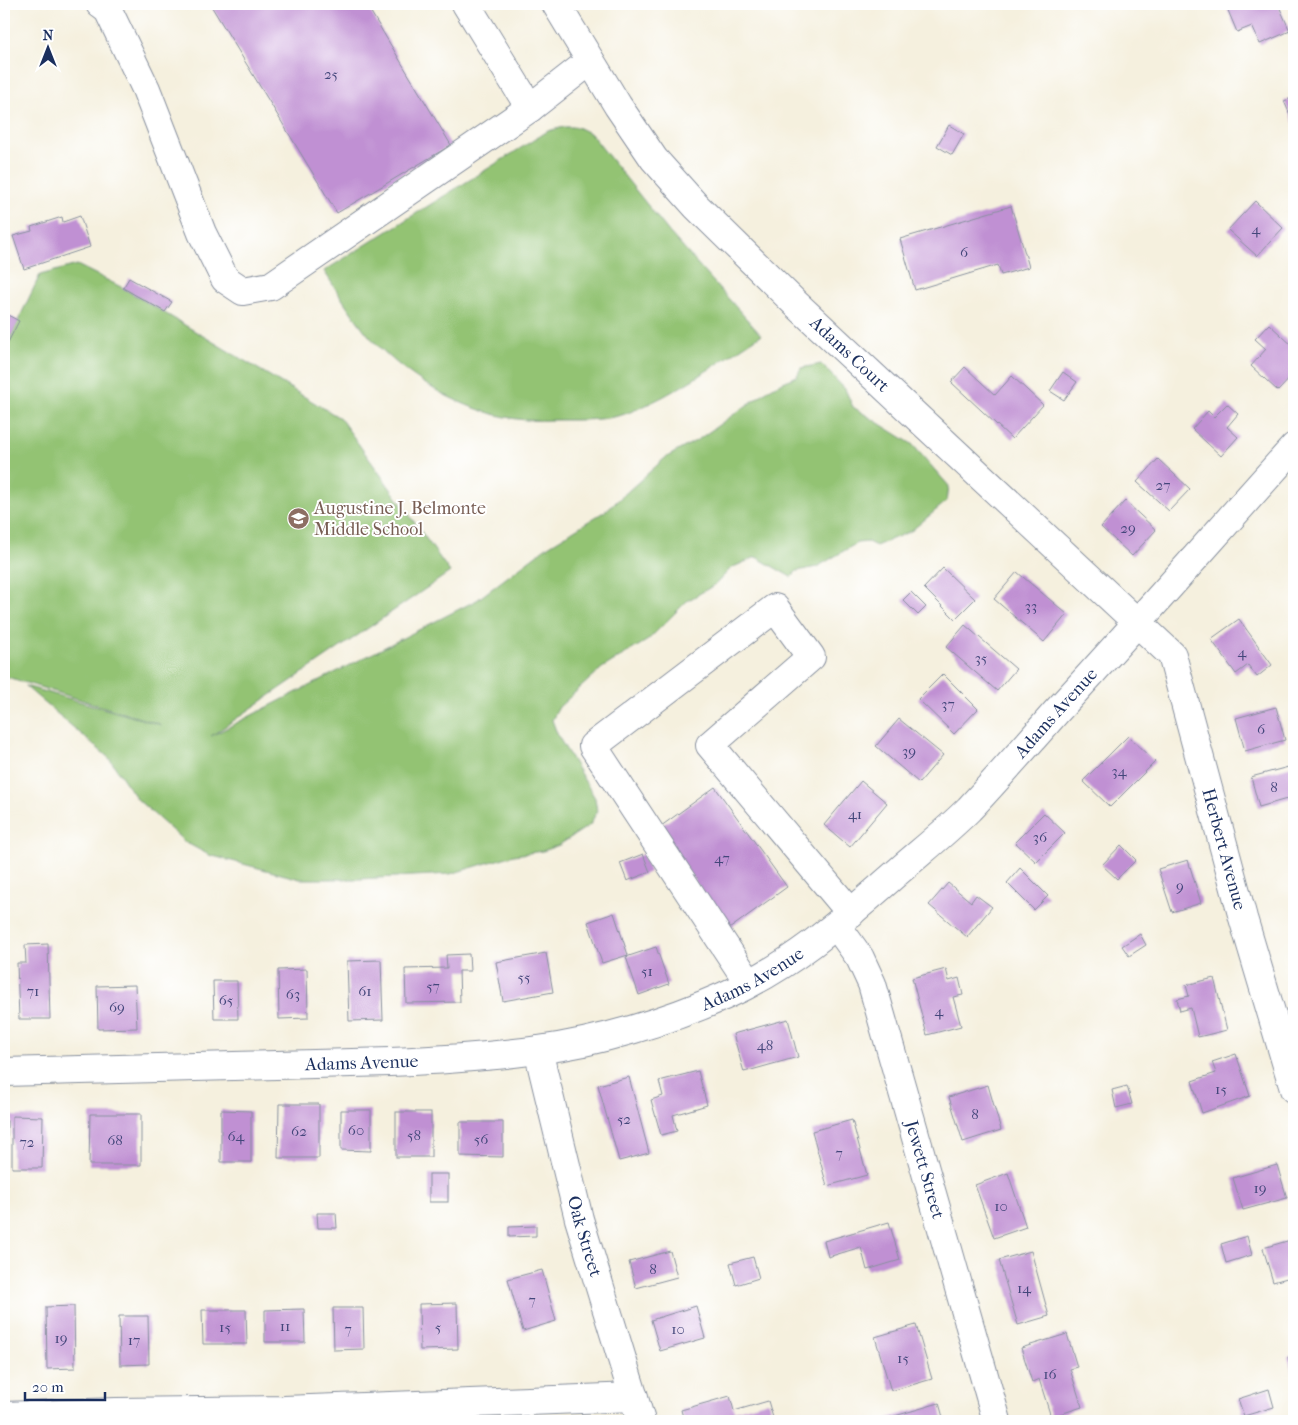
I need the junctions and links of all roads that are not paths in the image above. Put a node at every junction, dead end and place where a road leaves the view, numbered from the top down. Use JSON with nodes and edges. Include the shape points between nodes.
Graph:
{"nodes":[{"id":1,"x":100,"y":4,"type":"edge"},
{"id":2,"x":466,"y":4,"type":"edge"},
{"id":3,"x":556,"y":4,"type":"edge"},
{"id":4,"x":590,"y":61,"type":"junction"},
{"id":5,"x":530,"y":108,"type":"junction"},
{"id":6,"x":1294,"y":447,"type":"edge"},
{"id":7,"x":1138,"y":623,"type":"junction"},
{"id":8,"x":844,"y":920,"type":"junction"},
{"id":9,"x":750,"y":983,"type":"junction"},
{"id":10,"x":538,"y":1050,"type":"junction"},
{"id":11,"x":4,"y":1072,"type":"edge"},
{"id":12,"x":1294,"y":1089,"type":"edge"},
{"id":13,"x":637,"y":1409,"type":"edge"},
{"id":14,"x":4,"y":1416,"type":"edge"},
{"id":15,"x":997,"y":1421,"type":"edge"}],
"edges":[{"from":1,"to":5,"type":"street","via":[[108,10],[146,89],[202,233],[226,279],[243,291],[271,286]]},
{"from":2,"to":5,"type":"street"},
{"from":3,"to":4,"type":"street","name":"Adams Court"},
{"from":4,"to":5,"type":"street"},
{"from":4,"to":7,"type":"street","name":"Adams Court","via":[[654,159],[722,234]]},
{"from":6,"to":7,"type":"street","name":"Adams Avenue"},
{"from":7,"to":8,"type":"street","name":"Adams Avenue","via":[[967,810]]},
{"from":7,"to":12,"type":"street","name":"Herbert Avenue","via":[[1172,655],[1243,918]]},
{"from":8,"to":9,"type":"street","name":"Adams Avenue","via":[[804,951]]},
{"from":8,"to":9,"type":"street","name":"Jewett Street","via":[[710,745],[812,657],[775,608],[593,746]]},
{"from":8,"to":15,"type":"street","name":"Jewett Street","via":[[872,984]]},
{"from":9,"to":10,"type":"street","name":"Adams Avenue","via":[[697,1007],[636,1027],[588,1041]]},
{"from":10,"to":11,"type":"street","name":"Adams Avenue","via":[[443,1060]]},
{"from":10,"to":13,"type":"street","name":"Oak Street","via":[[579,1219]]},
{"from":13,"to":14,"type":"street","via":[[284,1410]]}]}
